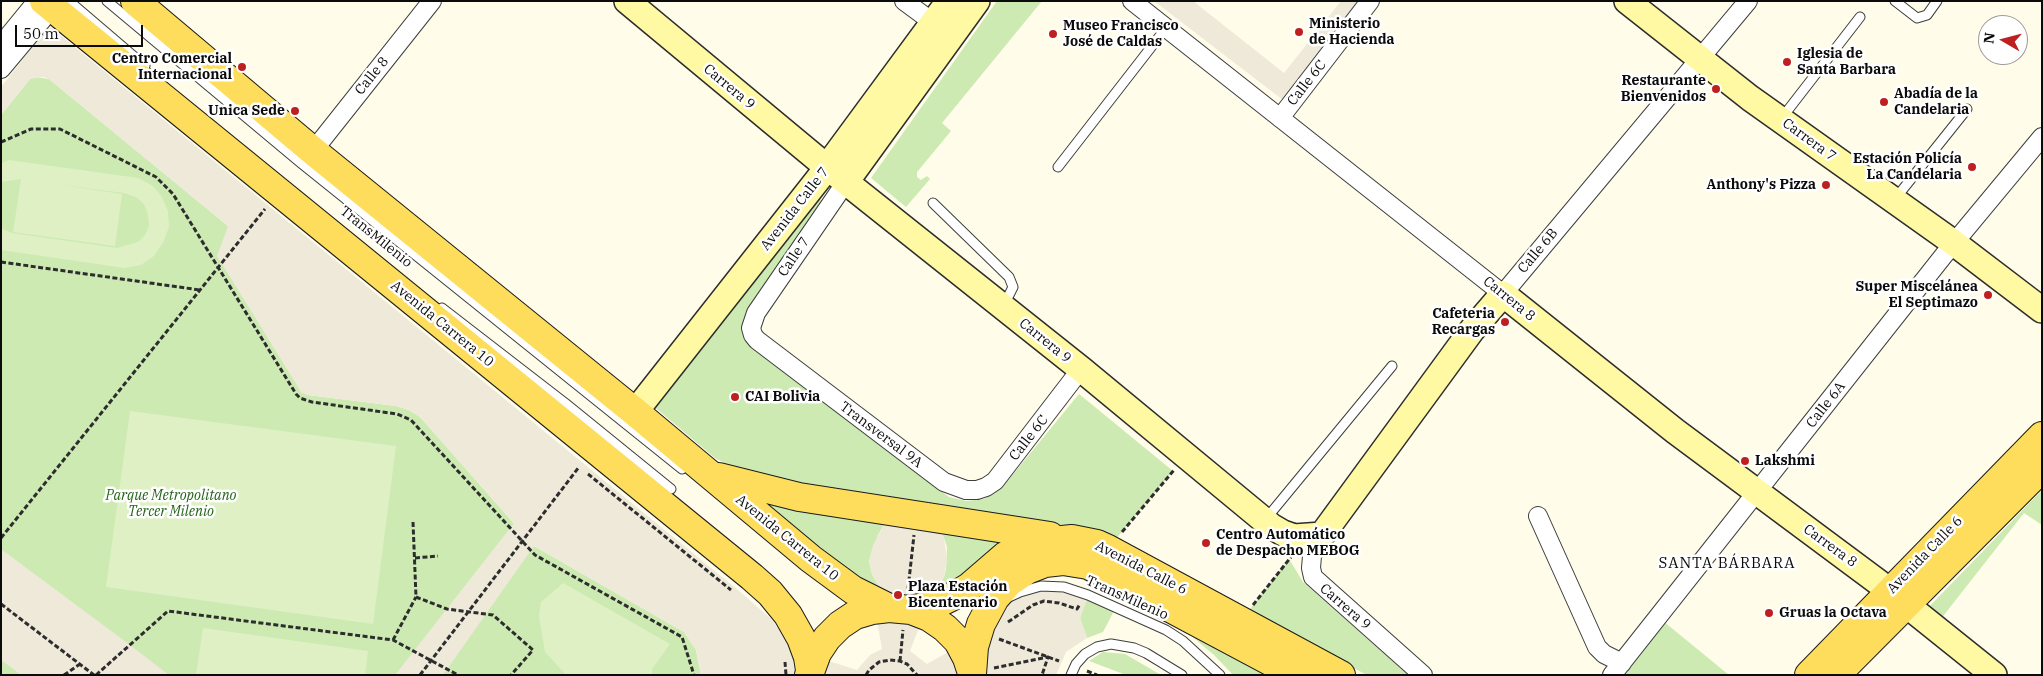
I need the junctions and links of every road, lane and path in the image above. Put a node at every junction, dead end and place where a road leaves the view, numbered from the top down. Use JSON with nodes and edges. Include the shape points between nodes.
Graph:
{"nodes":[{"id":1,"x":107,"y":1,"type":"edge"},
{"id":2,"x":135,"y":1,"type":"edge"},
{"id":3,"x":432,"y":1,"type":"edge"},
{"id":4,"x":627,"y":1,"type":"edge"},
{"id":5,"x":904,"y":1,"type":"edge"},
{"id":6,"x":949,"y":1,"type":"edge"},
{"id":7,"x":977,"y":1,"type":"edge"},
{"id":8,"x":1132,"y":1,"type":"edge"},
{"id":9,"x":1370,"y":1,"type":"edge"},
{"id":10,"x":1627,"y":1,"type":"edge"},
{"id":11,"x":1748,"y":1,"type":"edge"},
{"id":12,"x":1895,"y":1,"type":"edge"},
{"id":13,"x":1937,"y":1,"type":"edge"},
{"id":14,"x":51,"y":3,"type":"edge"},
{"id":15,"x":1860,"y":17,"type":"dead end"},
{"id":16,"x":1166,"y":28,"type":"junction"},
{"id":17,"x":943,"y":30,"type":"junction"},
{"id":18,"x":1,"y":45,"type":"edge"},
{"id":19,"x":1700,"y":60,"type":"junction"},
{"id":20,"x":1,"y":68,"type":"edge"},
{"id":21,"x":155,"y":74,"type":"dead end"},
{"id":22,"x":1967,"y":109,"type":"dead end"},
{"id":23,"x":1280,"y":118,"type":"junction"},
{"id":24,"x":1780,"y":119,"type":"junction"},
{"id":25,"x":2042,"y":137,"type":"edge"},
{"id":26,"x":1,"y":142,"type":"edge"},
{"id":27,"x":313,"y":151,"type":"junction"},
{"id":28,"x":1058,"y":167,"type":"dead end"},
{"id":29,"x":835,"y":170,"type":"junction"},
{"id":30,"x":1894,"y":201,"type":"junction"},
{"id":31,"x":933,"y":203,"type":"dead end"},
{"id":32,"x":265,"y":209,"type":"dead end"},
{"id":33,"x":1954,"y":243,"type":"junction"},
{"id":34,"x":1,"y":262,"type":"edge"},
{"id":35,"x":218,"y":268,"type":"junction"},
{"id":36,"x":201,"y":290,"type":"junction"},
{"id":37,"x":1502,"y":294,"type":"junction"},
{"id":38,"x":435,"y":302,"type":"dead end"},
{"id":39,"x":1003,"y":307,"type":"junction"},
{"id":40,"x":2042,"y":310,"type":"edge"},
{"id":41,"x":753,"y":335,"type":"joint"},
{"id":42,"x":1392,"y":366,"type":"dead end"},
{"id":43,"x":1081,"y":370,"type":"junction"},
{"id":44,"x":636,"y":412,"type":"junction"},
{"id":45,"x":2042,"y":436,"type":"edge"},
{"id":46,"x":1186,"y":456,"type":"junction"},
{"id":47,"x":579,"y":467,"type":"dead end"},
{"id":48,"x":2042,"y":468,"type":"edge"},
{"id":49,"x":695,"y":472,"type":"junction"},
{"id":50,"x":671,"y":488,"type":"dead end"},
{"id":51,"x":966,"y":490,"type":"joint"},
{"id":52,"x":1756,"y":493,"type":"junction"},
{"id":53,"x":916,"y":515,"type":"junction"},
{"id":54,"x":1538,"y":516,"type":"dead end"},
{"id":55,"x":1264,"y":521,"type":"junction"},
{"id":56,"x":413,"y":522,"type":"dead end"},
{"id":57,"x":1315,"y":536,"type":"junction"},
{"id":58,"x":1,"y":538,"type":"edge"},
{"id":59,"x":1072,"y":539,"type":"junction"},
{"id":60,"x":522,"y":540,"type":"junction"},
{"id":61,"x":1108,"y":549,"type":"junction"},
{"id":62,"x":438,"y":556,"type":"dead end"},
{"id":63,"x":415,"y":558,"type":"junction"},
{"id":64,"x":416,"y":597,"type":"junction"},
{"id":65,"x":1898,"y":598,"type":"junction"},
{"id":66,"x":1073,"y":600,"type":"dead end"},
{"id":67,"x":1,"y":604,"type":"edge"},
{"id":68,"x":903,"y":609,"type":"junction"},
{"id":69,"x":467,"y":612,"type":"junction"},
{"id":70,"x":1241,"y":620,"type":"junction"},
{"id":71,"x":997,"y":625,"type":"junction"},
{"id":72,"x":393,"y":640,"type":"junction"},
{"id":73,"x":1048,"y":657,"type":"junction"},
{"id":74,"x":431,"y":660,"type":"junction"},
{"id":75,"x":900,"y":661,"type":"junction"},
{"id":76,"x":1059,"y":661,"type":"dead end"},
{"id":77,"x":80,"y":664,"type":"junction"},
{"id":78,"x":1617,"y":669,"type":"edge"},
{"id":79,"x":981,"y":670,"type":"edge"},
{"id":80,"x":1086,"y":671,"type":"dead end"},
{"id":81,"x":810,"y":672,"type":"edge"},
{"id":82,"x":64,"y":675,"type":"edge"},
{"id":83,"x":95,"y":675,"type":"edge"},
{"id":84,"x":420,"y":675,"type":"edge"},
{"id":85,"x":458,"y":675,"type":"edge"},
{"id":86,"x":511,"y":675,"type":"edge"},
{"id":87,"x":694,"y":675,"type":"edge"},
{"id":88,"x":866,"y":675,"type":"edge"},
{"id":89,"x":917,"y":675,"type":"edge"},
{"id":90,"x":992,"y":675,"type":"edge"},
{"id":91,"x":1042,"y":675,"type":"edge"},
{"id":92,"x":1071,"y":675,"type":"edge"},
{"id":93,"x":1097,"y":675,"type":"edge"},
{"id":94,"x":1182,"y":675,"type":"edge"},
{"id":95,"x":1220,"y":675,"type":"edge"},
{"id":96,"x":1296,"y":675,"type":"edge"},
{"id":97,"x":1341,"y":675,"type":"edge"},
{"id":98,"x":1423,"y":675,"type":"edge"},
{"id":99,"x":1809,"y":675,"type":"edge"},
{"id":100,"x":1836,"y":675,"type":"edge"},
{"id":101,"x":1994,"y":675,"type":"edge"}],
"edges":[{"from":1,"to":49,"type":"lane","name":"TransMilenio","via":[[301,163]]},
{"from":2,"to":27,"type":"main road","name":"Avenida Carrera 10","via":[[248,90]]},
{"from":3,"to":27,"type":"street","name":"Calle 8"},
{"from":4,"to":29,"type":"street","name":"Carrera 9"},
{"from":5,"to":17,"type":"street"},
{"from":6,"to":17,"type":"street","name":"Avenida Calle 7"},
{"from":7,"to":17,"type":"street","name":"Avenida Calle 7"},
{"from":8,"to":16,"type":"street","name":"Carrera 8"},
{"from":9,"to":23,"type":"street","name":"Calle 6C"},
{"from":10,"to":19,"type":"street","name":"Carrera 7"},
{"from":11,"to":19,"type":"street","name":"Calle 6B"},
{"from":12,"to":13,"type":"lane","via":[[1917,18],[1926,15]]},
{"from":14,"to":18,"type":"street"},
{"from":14,"to":20,"type":"street"},
{"from":14,"to":21,"type":"lane"},
{"from":14,"to":81,"type":"main road","name":"Avenida Carrera 10","via":[[752,576],[788,615],[808,657]]},
{"from":15,"to":24,"type":"lane"},
{"from":16,"to":23,"type":"street","name":"Carrera 8"},
{"from":16,"to":28,"type":"lane"},
{"from":17,"to":29,"type":"street","name":"Avenida Calle 7"},
{"from":19,"to":24,"type":"street","name":"Carrera 7"},
{"from":19,"to":37,"type":"street","name":"Calle 6B"},
{"from":22,"to":30,"type":"lane"},
{"from":23,"to":37,"type":"street","name":"Carrera 8"},
{"from":24,"to":30,"type":"street","name":"Carrera 7"},
{"from":25,"to":33,"type":"street","name":"Calle 6A"},
{"from":26,"to":35,"type":"path","via":[[31,129],[60,129],[156,177],[173,194]]},
{"from":27,"to":44,"type":"main road","name":"Avenida Carrera 10"},
{"from":29,"to":39,"type":"street","name":"Carrera 9"},
{"from":29,"to":41,"type":"street","name":"Calle 7","via":[[756,313]]},
{"from":29,"to":44,"type":"street","name":"Avenida Calle 7"},
{"from":30,"to":33,"type":"street","name":"Carrera 7"},
{"from":31,"to":39,"type":"lane","via":[[1010,277],[1013,287]]},
{"from":32,"to":35,"type":"path"},
{"from":33,"to":40,"type":"street","name":"Carrera 7"},
{"from":33,"to":52,"type":"street","name":"Calle 6A"},
{"from":34,"to":36,"type":"path"},
{"from":35,"to":36,"type":"path"},
{"from":35,"to":60,"type":"path","via":[[300,398],[404,416],[417,426]]},
{"from":36,"to":58,"type":"path"},
{"from":37,"to":52,"type":"street","name":"Carrera 8"},
{"from":37,"to":57,"type":"street","name":"Calle 6B"},
{"from":38,"to":50,"type":"lane"},
{"from":39,"to":43,"type":"street","name":"Carrera 9"},
{"from":41,"to":51,"type":"street","name":"Transversal 9A","via":[[944,482]]},
{"from":42,"to":55,"type":"lane"},
{"from":43,"to":46,"type":"street","name":"Carrera 9"},
{"from":43,"to":51,"type":"street","name":"Calle 6C","via":[[995,481],[977,490]]},
{"from":44,"to":49,"type":"main road","name":"Avenida Carrera 10"},
{"from":45,"to":65,"type":"main road","name":"Avenida Calle 6"},
{"from":46,"to":55,"type":"street","name":"Carrera 9"},
{"from":46,"to":61,"type":"path"},
{"from":47,"to":60,"type":"path"},
{"from":48,"to":65,"type":"main road","name":"Avenida Calle 6"},
{"from":49,"to":53,"type":"main road","via":[[799,497]]},
{"from":49,"to":68,"type":"main road","name":"Avenida Carrera 10","via":[[838,580],[865,597]]},
{"from":52,"to":65,"type":"street","name":"Carrera 8"},
{"from":52,"to":78,"type":"street","name":"Calle 6A"},
{"from":53,"to":59,"type":"main road"},
{"from":53,"to":68,"type":"path"},
{"from":54,"to":78,"type":"street","via":[[1597,647]]},
{"from":55,"to":57,"type":"street","name":"Carrera 9","via":[[1294,537]]},
{"from":56,"to":63,"type":"path"},
{"from":57,"to":70,"type":"path"},
{"from":57,"to":98,"type":"street","name":"Carrera 9","via":[[1313,577]]},
{"from":59,"to":61,"type":"main road","name":"Avenida Calle 6"},
{"from":59,"to":68,"type":"main road","name":"Avenida Calle 6","via":[[1042,542],[1019,549],[1005,556],[959,593],[939,602]]},
{"from":60,"to":69,"type":"path"},
{"from":60,"to":87,"type":"path","via":[[535,555],[682,637]]},
{"from":61,"to":70,"type":"main road","name":"Avenida Calle 6"},
{"from":62,"to":63,"type":"path"},
{"from":63,"to":64,"type":"path"},
{"from":64,"to":69,"type":"path","via":[[447,609]]},
{"from":64,"to":72,"type":"path"},
{"from":65,"to":99,"type":"main road","name":"Avenida Calle 6"},
{"from":65,"to":100,"type":"main road","name":"Avenida Calle 6"},
{"from":65,"to":101,"type":"street","name":"Carrera 8"},
{"from":66,"to":71,"type":"path","via":[[1081,602],[1077,609],[1044,601]]},
{"from":67,"to":77,"type":"path"},
{"from":68,"to":75,"type":"path"},
{"from":68,"to":79,"type":"main road","name":"Avenida Carrera 10","via":[[937,622],[958,641],[967,658]]},
{"from":68,"to":81,"type":"main road","name":"Avenida Calle 6","via":[[872,610],[855,615],[840,625],[817,653]]},
{"from":69,"to":74,"type":"path"},
{"from":69,"to":86,"type":"path","via":[[493,615],[533,650]]},
{"from":70,"to":97,"type":"main road","name":"Avenida Calle 6"},
{"from":71,"to":73,"type":"path","via":[[997,638]]},
{"from":71,"to":79,"type":"main road","name":"Avenida Calle 6","via":[[974,647]]},
{"from":71,"to":95,"type":"lane","name":"TransMilenio","via":[[1020,592],[1041,586],[1064,587],[1166,630],[1182,640]]},
{"from":71,"to":96,"type":"main road","name":"Avenida Calle 6","via":[[995,598],[1009,582],[1046,563],[1076,562],[1110,576]]},
{"from":72,"to":74,"type":"path"},
{"from":72,"to":83,"type":"path","via":[[168,611]]},
{"from":73,"to":76,"type":"path"},
{"from":73,"to":79,"type":"path"},
{"from":73,"to":91,"type":"path"},
{"from":74,"to":84,"type":"path"},
{"from":74,"to":85,"type":"path"},
{"from":75,"to":88,"type":"path","via":[[879,662]]},
{"from":75,"to":89,"type":"path"},
{"from":77,"to":82,"type":"path"},
{"from":77,"to":83,"type":"path"},
{"from":79,"to":90,"type":"path"},
{"from":80,"to":93,"type":"path"},
{"from":92,"to":94,"type":"lane","via":[[1085,654],[1111,644],[1146,653]]}]}
